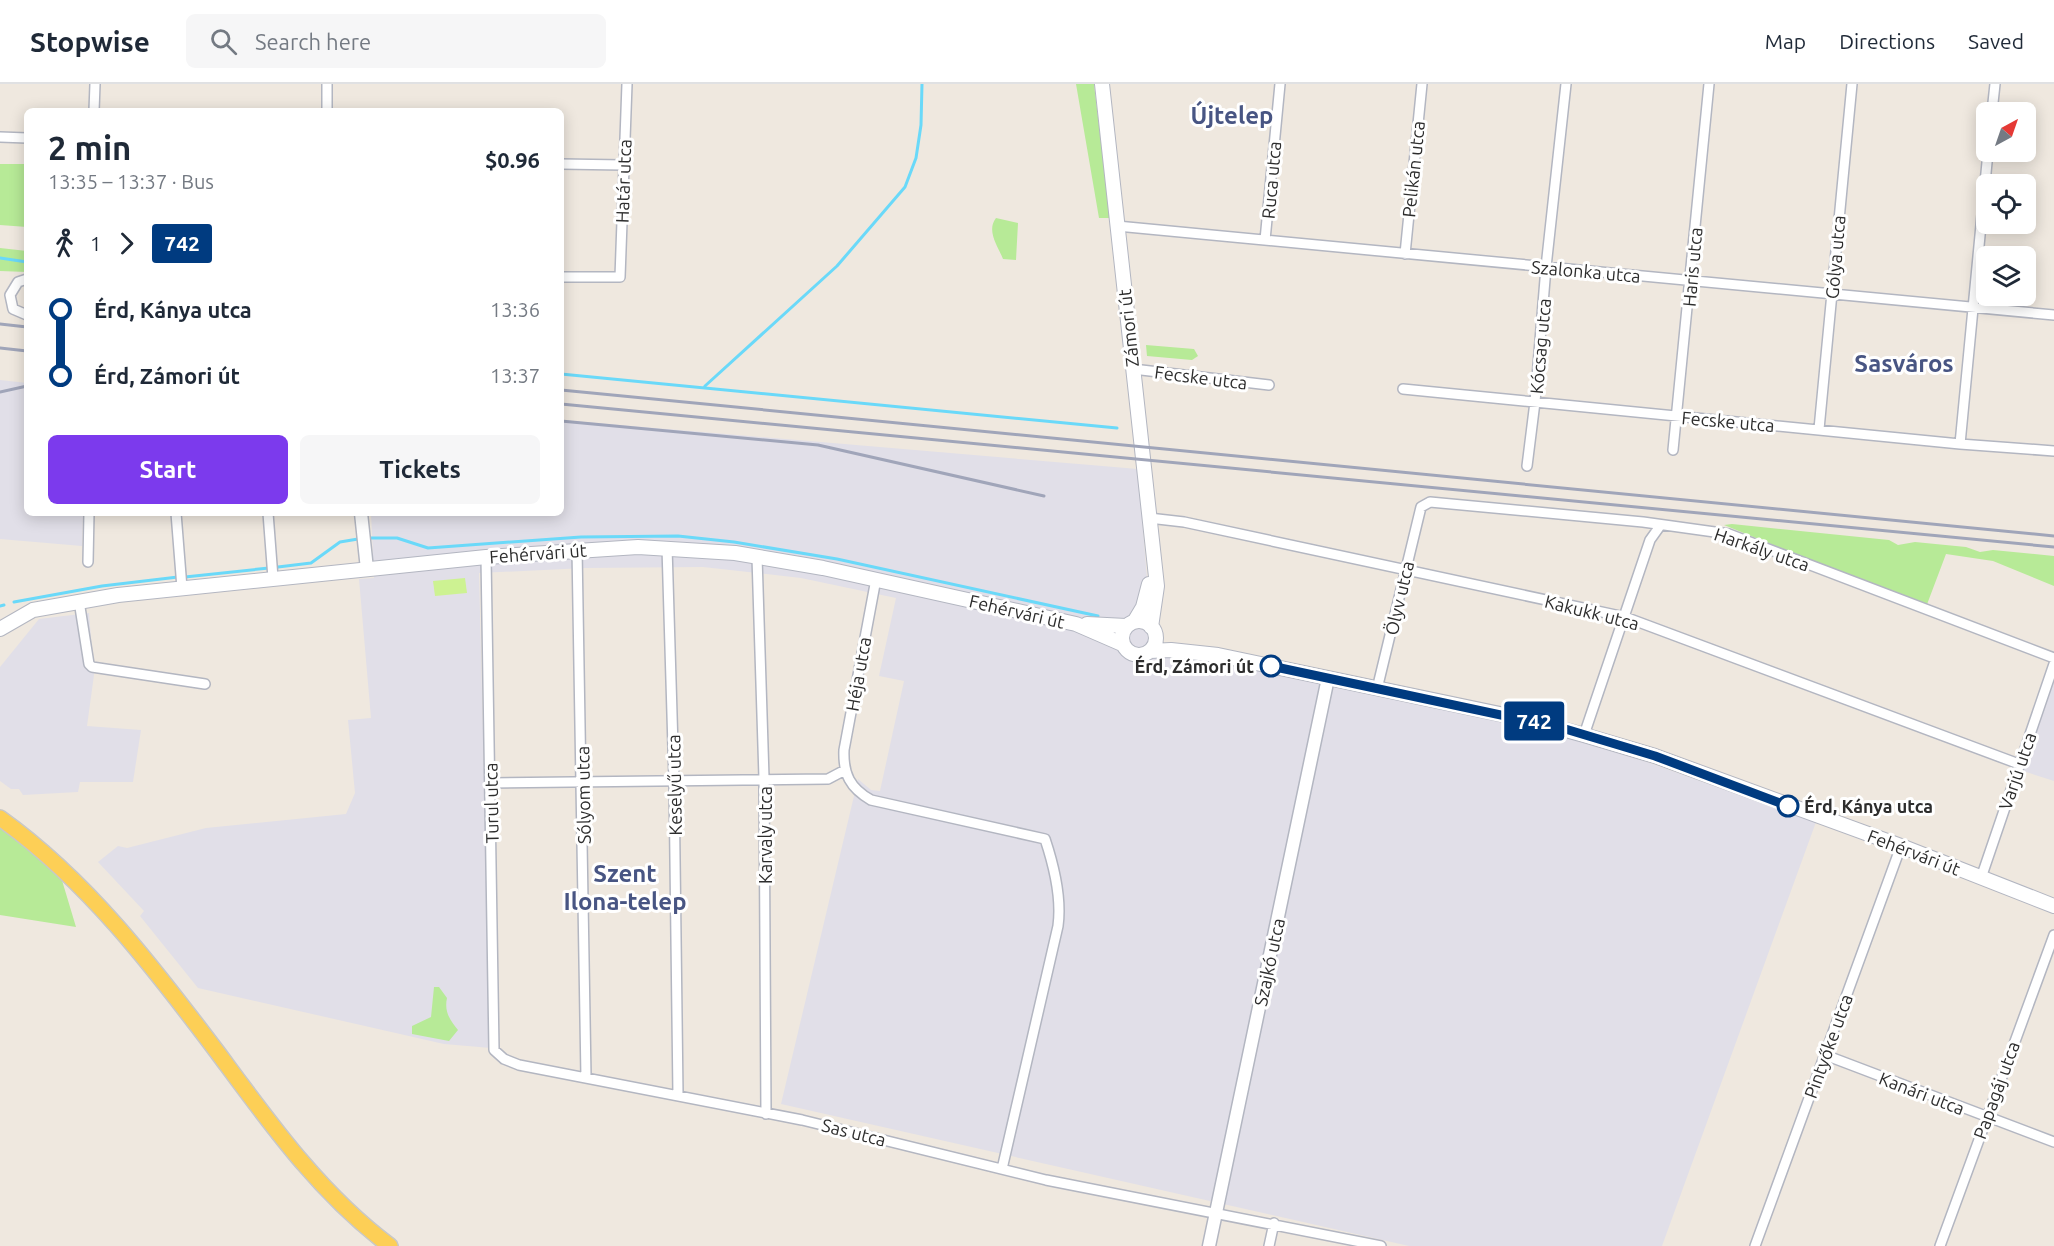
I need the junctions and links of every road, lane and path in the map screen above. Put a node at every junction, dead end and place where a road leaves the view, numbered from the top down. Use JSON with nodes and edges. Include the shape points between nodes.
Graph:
{"nodes":[{"id":1,"x":95,"y":84,"type":"edge"},
{"id":2,"x":327,"y":84,"type":"edge"},
{"id":3,"x":627,"y":84,"type":"edge"},
{"id":4,"x":1102,"y":84,"type":"edge"},
{"id":5,"x":1280,"y":84,"type":"edge"},
{"id":6,"x":1422,"y":84,"type":"edge"},
{"id":7,"x":1566,"y":84,"type":"edge"},
{"id":8,"x":1709,"y":84,"type":"edge"},
{"id":9,"x":1852,"y":84,"type":"edge"},
{"id":10,"x":1995,"y":84,"type":"edge"},
{"id":11,"x":1993,"y":102,"type":"edge"},
{"id":12,"x":94,"y":108,"type":"edge"},
{"id":13,"x":327,"y":108,"type":"edge"},
{"id":14,"x":0,"y":137,"type":"edge"},
{"id":15,"x":24,"y":138,"type":"edge"},
{"id":16,"x":1987,"y":162,"type":"edge"},
{"id":17,"x":564,"y":164,"type":"edge"},
{"id":18,"x":623,"y":165,"type":"junction"},
{"id":19,"x":1117,"y":226,"type":"junction"},
{"id":20,"x":1265,"y":240,"type":"junction"},
{"id":21,"x":1405,"y":254,"type":"junction"},
{"id":22,"x":1546,"y":267,"type":"junction"},
{"id":23,"x":564,"y":277,"type":"edge"},
{"id":24,"x":24,"y":280,"type":"edge"},
{"id":25,"x":1691,"y":281,"type":"junction"},
{"id":26,"x":1832,"y":294,"type":"junction"},
{"id":27,"x":1973,"y":308,"type":"junction"},
{"id":28,"x":24,"y":314,"type":"edge"},
{"id":29,"x":2054,"y":315,"type":"edge"},
{"id":30,"x":1133,"y":369,"type":"junction"},
{"id":31,"x":1269,"y":385,"type":"dead end"},
{"id":32,"x":1403,"y":389,"type":"dead end"},
{"id":33,"x":1535,"y":402,"type":"junction"},
{"id":34,"x":1678,"y":416,"type":"junction"},
{"id":35,"x":1819,"y":429,"type":"junction"},
{"id":36,"x":1960,"y":444,"type":"junction"},
{"id":37,"x":1673,"y":450,"type":"dead end"},
{"id":38,"x":2054,"y":451,"type":"edge"},
{"id":39,"x":1527,"y":466,"type":"dead end"},
{"id":40,"x":1421,"y":507,"type":"joint"},
{"id":41,"x":89,"y":516,"type":"edge"},
{"id":42,"x":176,"y":516,"type":"edge"},
{"id":43,"x":268,"y":516,"type":"edge"},
{"id":44,"x":361,"y":516,"type":"edge"},
{"id":45,"x":1149,"y":518,"type":"junction"},
{"id":46,"x":1660,"y":526,"type":"junction"},
{"id":47,"x":667,"y":548,"type":"junction"},
{"id":48,"x":578,"y":549,"type":"junction"},
{"id":49,"x":486,"y":557,"type":"junction"},
{"id":50,"x":757,"y":557,"type":"junction"},
{"id":51,"x":88,"y":562,"type":"dead end"},
{"id":52,"x":367,"y":569,"type":"junction"},
{"id":53,"x":1405,"y":569,"type":"junction"},
{"id":54,"x":1155,"y":571,"type":"junction"},
{"id":55,"x":273,"y":578,"type":"junction"},
{"id":56,"x":876,"y":579,"type":"junction"},
{"id":57,"x":182,"y":588,"type":"junction"},
{"id":58,"x":79,"y":601,"type":"junction"},
{"id":59,"x":1625,"y":617,"type":"junction"},
{"id":60,"x":1076,"y":624,"type":"junction"},
{"id":61,"x":1130,"y":624,"type":"junction"},
{"id":62,"x":0,"y":628,"type":"edge"},
{"id":63,"x":1153,"y":631,"type":"junction"},
{"id":64,"x":1122,"y":644,"type":"junction"},
{"id":65,"x":1150,"y":651,"type":"junction"},
{"id":66,"x":1218,"y":655,"type":"junction"},
{"id":67,"x":2054,"y":658,"type":"edge"},
{"id":68,"x":2054,"y":664,"type":"edge"},
{"id":69,"x":1328,"y":678,"type":"junction"},
{"id":70,"x":205,"y":684,"type":"dead end"},
{"id":71,"x":1377,"y":689,"type":"junction"},
{"id":72,"x":1584,"y":735,"type":"junction"},
{"id":73,"x":2019,"y":764,"type":"junction"},
{"id":74,"x":845,"y":770,"type":"junction"},
{"id":75,"x":764,"y":778,"type":"junction"},
{"id":76,"x":583,"y":781,"type":"junction"},
{"id":77,"x":674,"y":781,"type":"junction"},
{"id":78,"x":490,"y":783,"type":"junction"},
{"id":79,"x":0,"y":818,"type":"edge"},
{"id":80,"x":1901,"y":846,"type":"junction"},
{"id":81,"x":1981,"y":878,"type":"junction"},
{"id":82,"x":2054,"y":906,"type":"edge"},
{"id":83,"x":2054,"y":936,"type":"edge"},
{"id":84,"x":494,"y":1050,"type":"joint"},
{"id":85,"x":1825,"y":1055,"type":"junction"},
{"id":86,"x":586,"y":1077,"type":"junction"},
{"id":87,"x":678,"y":1095,"type":"junction"},
{"id":88,"x":766,"y":1114,"type":"junction"},
{"id":89,"x":1986,"y":1117,"type":"junction"},
{"id":90,"x":2054,"y":1142,"type":"edge"},
{"id":91,"x":1002,"y":1169,"type":"junction"},
{"id":92,"x":1216,"y":1211,"type":"junction"},
{"id":93,"x":1274,"y":1223,"type":"junction"},
{"id":94,"x":390,"y":1246,"type":"edge"},
{"id":95,"x":1209,"y":1246,"type":"edge"},
{"id":96,"x":1269,"y":1246,"type":"edge"},
{"id":97,"x":1381,"y":1246,"type":"edge"},
{"id":98,"x":1755,"y":1246,"type":"edge"},
{"id":99,"x":1940,"y":1246,"type":"edge"}],
"edges":[{"from":1,"to":12,"type":"street"},
{"from":2,"to":13,"type":"street"},
{"from":3,"to":18,"type":"street","name":"Határ utca"},
{"from":4,"to":19,"type":"main road","name":"Zámori út"},
{"from":5,"to":20,"type":"street","name":"Ruca utca"},
{"from":6,"to":21,"type":"street","name":"Pelikán utca"},
{"from":7,"to":22,"type":"street","name":"Kócsag utca"},
{"from":8,"to":25,"type":"street","name":"Haris utca"},
{"from":9,"to":26,"type":"street","name":"Gólya utca"},
{"from":10,"to":11,"type":"street"},
{"from":14,"to":15,"type":"street"},
{"from":16,"to":27,"type":"street"},
{"from":17,"to":18,"type":"street"},
{"from":18,"to":23,"type":"street","name":"Határ utca","via":[[620,277]]},
{"from":19,"to":20,"type":"street","name":"Szalonka utca"},
{"from":19,"to":30,"type":"main road","name":"Zámori út"},
{"from":20,"to":21,"type":"street","name":"Szalonka utca"},
{"from":21,"to":22,"type":"street","name":"Szalonka utca"},
{"from":22,"to":25,"type":"street","name":"Szalonka utca"},
{"from":22,"to":33,"type":"street","name":"Kócsag utca"},
{"from":24,"to":28,"type":"street","via":[[18,282],[10,295],[12,309]]},
{"from":25,"to":26,"type":"street","name":"Szalonka utca"},
{"from":25,"to":34,"type":"street","name":"Haris utca"},
{"from":26,"to":27,"type":"street","name":"Szalonka utca"},
{"from":26,"to":35,"type":"street","name":"Gólya utca"},
{"from":27,"to":29,"type":"street","name":"Szalonka utca"},
{"from":27,"to":36,"type":"street"},
{"from":30,"to":31,"type":"street","name":"Fecske utca"},
{"from":30,"to":45,"type":"main road","name":"Zámori út"},
{"from":32,"to":33,"type":"street","name":"Fecske utca"},
{"from":33,"to":34,"type":"street","name":"Fecske utca"},
{"from":33,"to":39,"type":"street","name":"Kócsag utca"},
{"from":34,"to":35,"type":"street","name":"Fecske utca"},
{"from":34,"to":37,"type":"street","name":"Haris utca"},
{"from":35,"to":36,"type":"street","name":"Fecske utca"},
{"from":36,"to":38,"type":"street","name":"Fecske utca"},
{"from":40,"to":46,"type":"street","name":"Harkály utca","via":[[1430,502]]},
{"from":40,"to":53,"type":"street","name":"Ölyv utca"},
{"from":41,"to":51,"type":"street"},
{"from":42,"to":57,"type":"street"},
{"from":43,"to":55,"type":"street"},
{"from":44,"to":52,"type":"street"},
{"from":45,"to":53,"type":"street","name":"Kakukk utca"},
{"from":45,"to":54,"type":"main road","name":"Zámori út"},
{"from":46,"to":59,"type":"street","via":[[1650,540]]},
{"from":46,"to":67,"type":"street","name":"Harkály utca","via":[[1729,534]]},
{"from":47,"to":48,"type":"main road","name":"Fehérvári út"},
{"from":47,"to":50,"type":"main road","name":"Fehérvári út"},
{"from":47,"to":77,"type":"street","name":"Keselyű utca"},
{"from":48,"to":49,"type":"main road","name":"Fehérvári út"},
{"from":48,"to":76,"type":"street","name":"Sólyom utca"},
{"from":49,"to":52,"type":"main road","name":"Fehérvári út"},
{"from":49,"to":78,"type":"street","name":"Turul utca"},
{"from":50,"to":56,"type":"main road","name":"Fehérvári út"},
{"from":50,"to":75,"type":"street","name":"Karvaly utca"},
{"from":52,"to":55,"type":"main road","name":"Fehérvári út"},
{"from":53,"to":59,"type":"street","name":"Kakukk utca"},
{"from":53,"to":71,"type":"street","name":"Ölyv utca"},
{"from":54,"to":61,"type":"main road","name":"Zámori út","via":[[1143,607]]},
{"from":54,"to":63,"type":"main road","name":"Zámori út"},
{"from":55,"to":57,"type":"main road","name":"Fehérvári út"},
{"from":56,"to":60,"type":"main road","name":"Fehérvári út"},
{"from":56,"to":74,"type":"street","name":"Héja utca","via":[[844,750]]},
{"from":57,"to":58,"type":"main road","name":"Fehérvári út"},
{"from":58,"to":62,"type":"main road","name":"Fehérvári út","via":[[33,610]]},
{"from":58,"to":70,"type":"street","via":[[89,664],[99,669]]},
{"from":59,"to":72,"type":"street"},
{"from":59,"to":73,"type":"street","name":"Kakukk utca"},
{"from":60,"to":61,"type":"main road","name":"Fehérvári út"},
{"from":60,"to":64,"type":"main road","name":"Fehérvári út"},
{"from":61,"to":63,"type":"main road","via":[[1143,622]]},
{"from":61,"to":64,"type":"main road","via":[[1122,634]]},
{"from":63,"to":65,"type":"main road","via":[[1155,644]]},
{"from":63,"to":66,"type":"main road","name":"Fehérvári út"},
{"from":64,"to":65,"type":"main road","via":[[1134,655]]},
{"from":65,"to":66,"type":"main road","name":"Fehérvári út"},
{"from":66,"to":69,"type":"main road","name":"Fehérvári út"},
{"from":68,"to":73,"type":"street","name":"Varjú utca"},
{"from":69,"to":71,"type":"main road","name":"Fehérvári út"},
{"from":69,"to":92,"type":"street","name":"Szajkó utca"},
{"from":71,"to":72,"type":"main road","name":"Fehérvári út"},
{"from":72,"to":80,"type":"main road","name":"Fehérvári út","via":[[1655,756]]},
{"from":73,"to":81,"type":"street","name":"Varjú utca"},
{"from":74,"to":75,"type":"street","via":[[828,779]]},
{"from":74,"to":91,"type":"street","via":[[854,789],[871,800],[1045,839],[1060,913]]},
{"from":75,"to":77,"type":"street"},
{"from":75,"to":88,"type":"street","name":"Karvaly utca"},
{"from":76,"to":77,"type":"street"},
{"from":76,"to":78,"type":"street"},
{"from":76,"to":86,"type":"street","name":"Sólyom utca"},
{"from":77,"to":87,"type":"street","name":"Keselyű utca"},
{"from":78,"to":84,"type":"street","name":"Turul utca"},
{"from":79,"to":94,"type":"main road","via":[[49,855],[108,916],[196,1023],[282,1140],[346,1208]]},
{"from":80,"to":81,"type":"main road","name":"Fehérvári út"},
{"from":80,"to":85,"type":"street","name":"Pintyőke utca"},
{"from":81,"to":82,"type":"main road","name":"Fehérvári út"},
{"from":83,"to":89,"type":"street","name":"Papagáj utca"},
{"from":84,"to":86,"type":"street","name":"Sas utca","via":[[519,1065]]},
{"from":85,"to":89,"type":"street","name":"Kanári utca"},
{"from":85,"to":98,"type":"street","name":"Pintyőke utca"},
{"from":86,"to":87,"type":"street","name":"Sas utca"},
{"from":87,"to":88,"type":"street","name":"Sas utca"},
{"from":88,"to":91,"type":"street","name":"Sas utca"},
{"from":89,"to":90,"type":"street","name":"Kanári utca"},
{"from":89,"to":99,"type":"street","name":"Papagáj utca"},
{"from":91,"to":92,"type":"street","name":"Sas utca"},
{"from":92,"to":93,"type":"street","name":"Sas utca"},
{"from":92,"to":95,"type":"street","name":"Szajkó utca"},
{"from":93,"to":96,"type":"street"},
{"from":93,"to":97,"type":"street","name":"Sas utca"}]}
